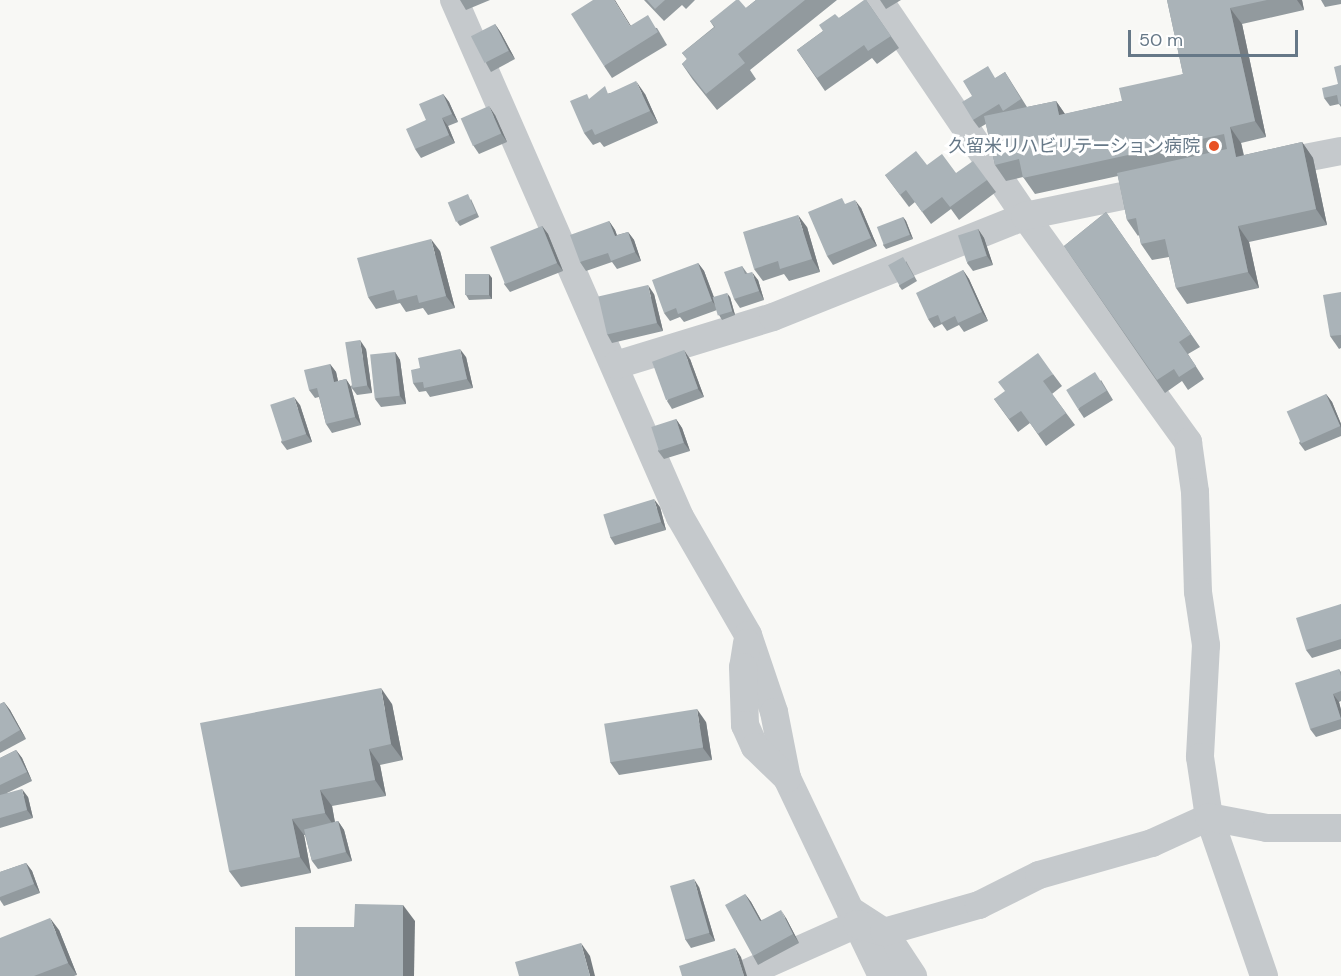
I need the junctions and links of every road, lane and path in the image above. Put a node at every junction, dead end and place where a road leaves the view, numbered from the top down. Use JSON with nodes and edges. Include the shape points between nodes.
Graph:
{"nodes":[{"id":1,"x":454,"y":0,"type":"edge"},
{"id":2,"x":879,"y":0,"type":"edge"},
{"id":3,"x":1341,"y":151,"type":"edge"},
{"id":4,"x":1252,"y":169,"type":"edge"},
{"id":5,"x":1184,"y":183,"type":"edge"},
{"id":6,"x":1025,"y":216,"type":"junction"},
{"id":7,"x":616,"y":365,"type":"junction"},
{"id":8,"x":1209,"y":817,"type":"junction"},
{"id":9,"x":1341,"y":828,"type":"edge"},
{"id":10,"x":857,"y":924,"type":"junction"},
{"id":11,"x":884,"y":932,"type":"junction"},
{"id":12,"x":740,"y":976,"type":"edge"},
{"id":13,"x":882,"y":976,"type":"edge"},
{"id":14,"x":913,"y":976,"type":"edge"},
{"id":15,"x":1264,"y":976,"type":"edge"}],
"edges":[{"from":1,"to":7,"type":"street","via":[[552,229]]},
{"from":2,"to":6,"type":"street"},
{"from":3,"to":4,"type":"street"},
{"from":5,"to":6,"type":"street"},
{"from":6,"to":7,"type":"street","via":[[773,317]]},
{"from":6,"to":8,"type":"street","via":[[1188,442],[1195,492],[1198,592],[1206,645],[1200,757]]},
{"from":7,"to":11,"type":"street","via":[[680,517],[748,635],[774,712],[787,778],[850,909]]},
{"from":8,"to":9,"type":"street","via":[[1267,828]]},
{"from":8,"to":11,"type":"street","via":[[1152,843],[1039,875],[979,905]]},
{"from":8,"to":15,"type":"street"},
{"from":10,"to":11,"type":"street"},
{"from":10,"to":12,"type":"street"},
{"from":10,"to":13,"type":"street"},
{"from":11,"to":14,"type":"street"}]}
